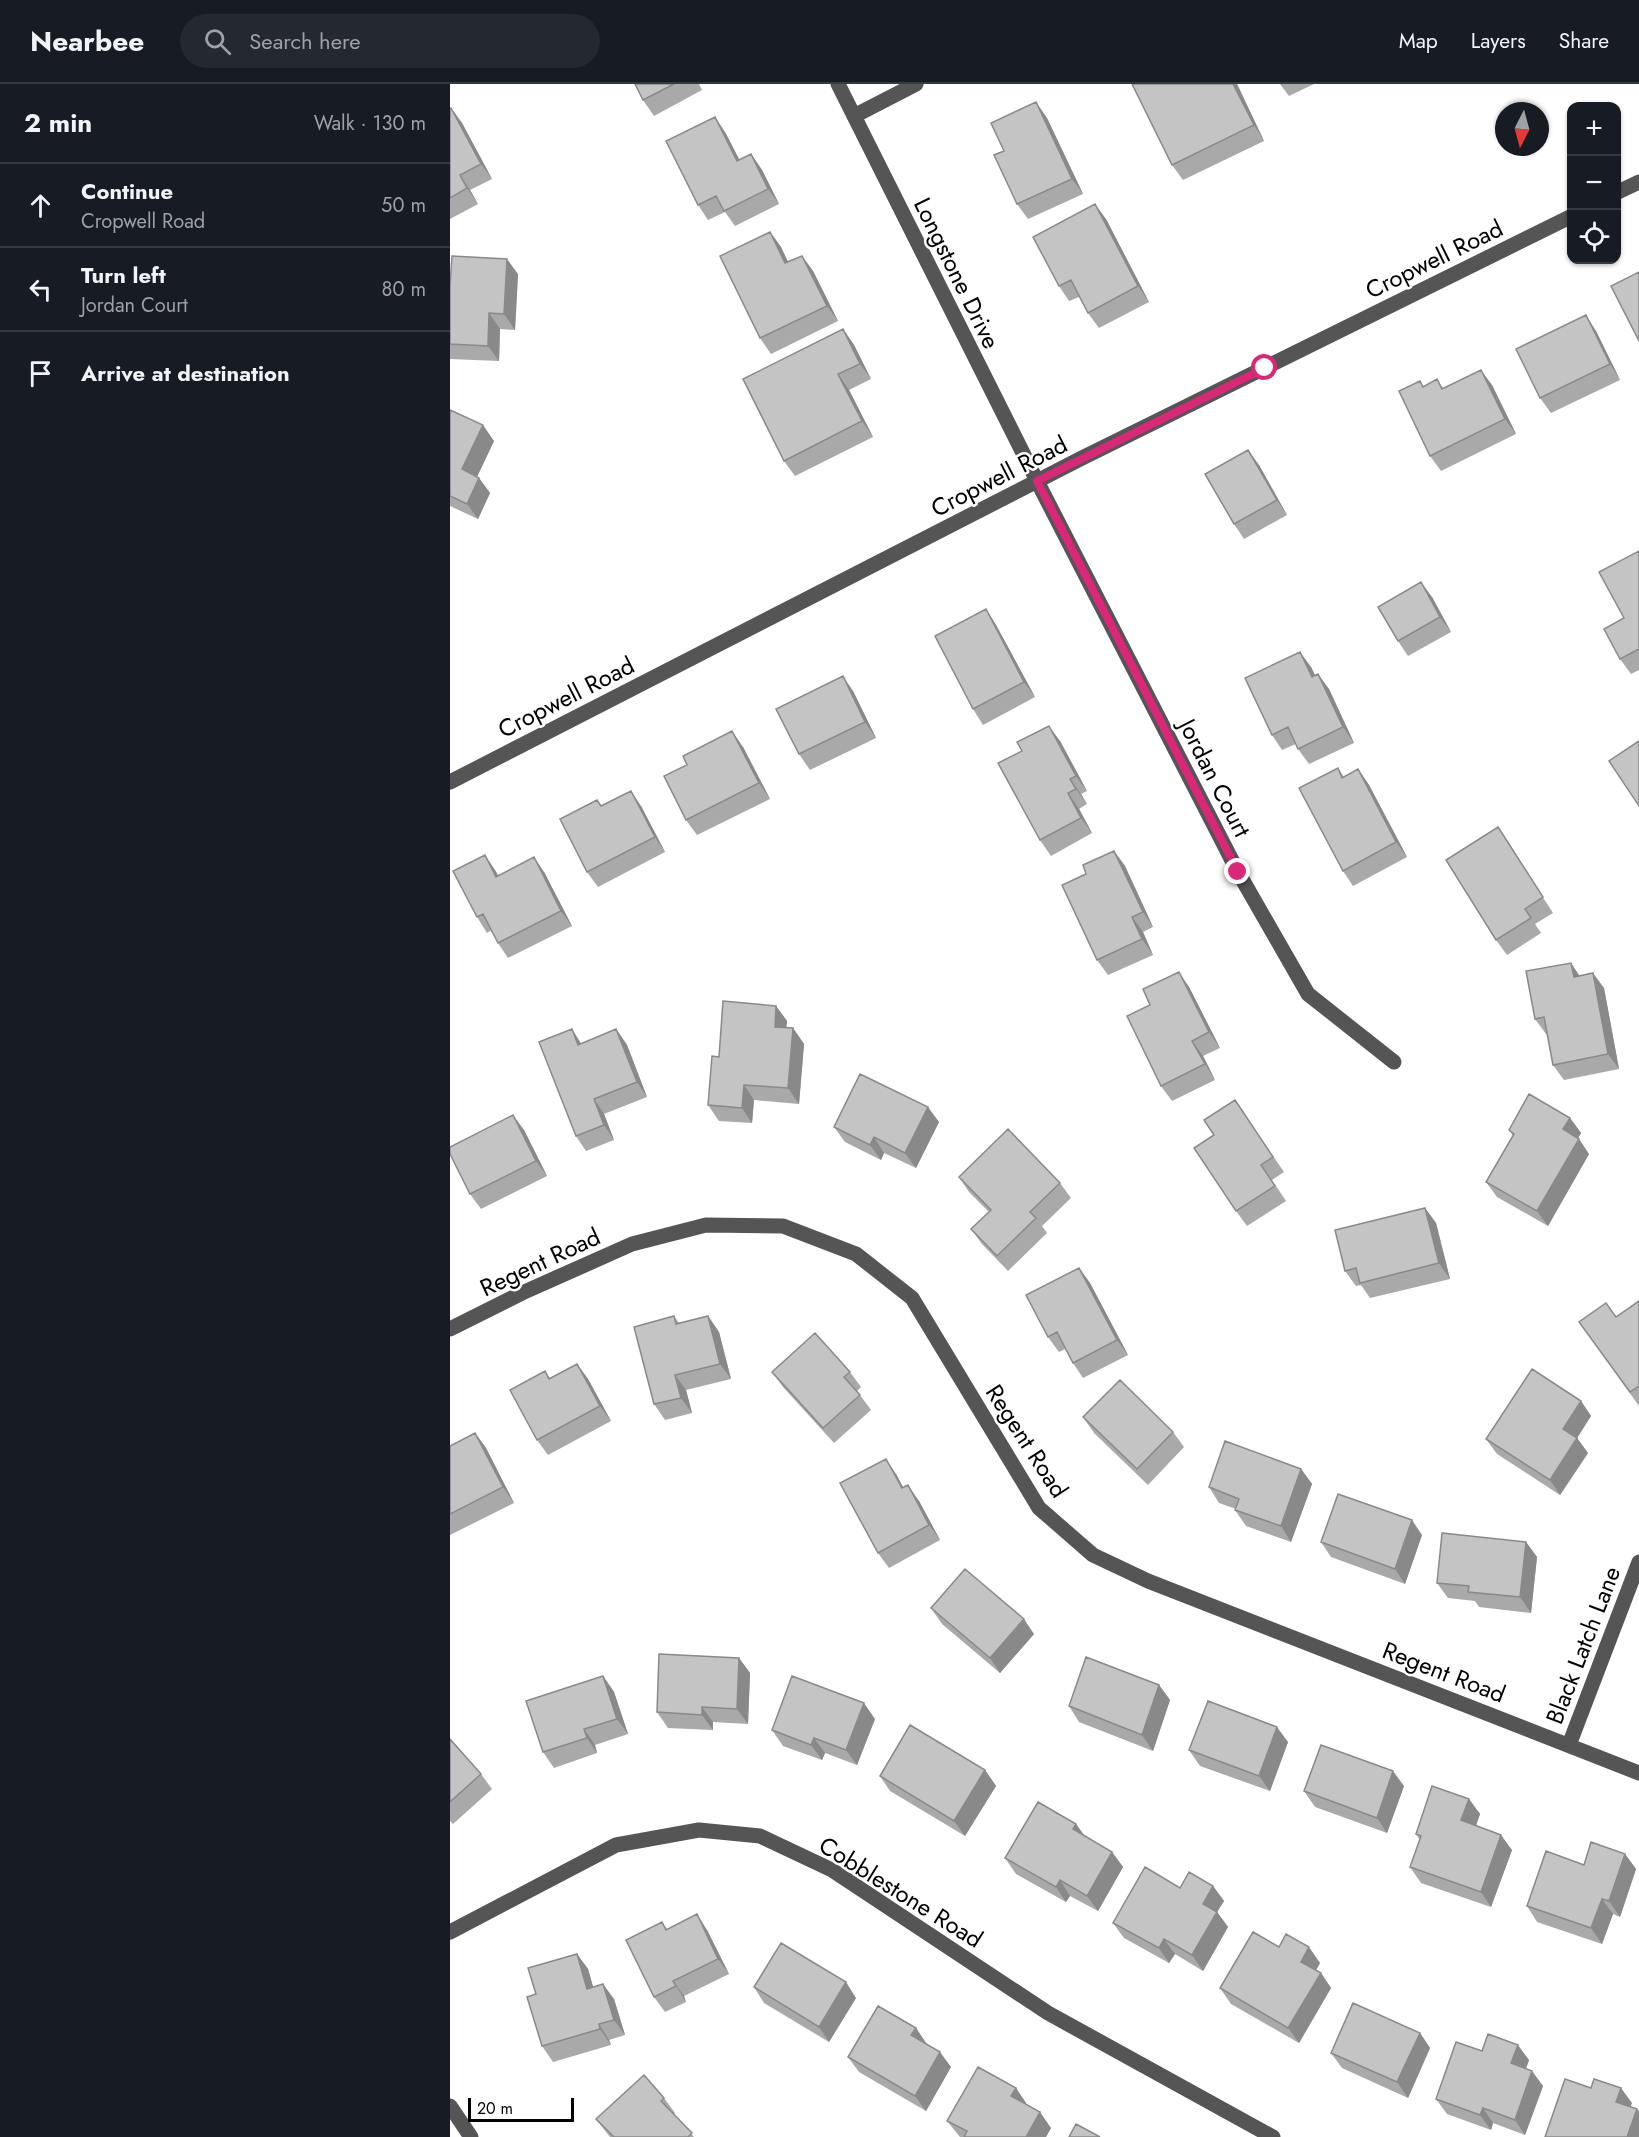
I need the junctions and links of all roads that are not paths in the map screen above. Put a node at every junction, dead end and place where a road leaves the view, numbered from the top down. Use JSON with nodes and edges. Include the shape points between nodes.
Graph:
{"nodes":[{"id":1,"x":838,"y":84,"type":"edge"},
{"id":2,"x":916,"y":84,"type":"edge"},
{"id":3,"x":854,"y":116,"type":"junction"},
{"id":4,"x":1639,"y":182,"type":"edge"},
{"id":5,"x":1621,"y":191,"type":"edge"},
{"id":6,"x":1567,"y":218,"type":"edge"},
{"id":7,"x":1037,"y":481,"type":"junction"},
{"id":8,"x":450,"y":782,"type":"edge"},
{"id":9,"x":1394,"y":1062,"type":"dead end"},
{"id":10,"x":450,"y":1329,"type":"edge"},
{"id":11,"x":1639,"y":1562,"type":"edge"},
{"id":12,"x":1569,"y":1745,"type":"junction"},
{"id":13,"x":1639,"y":1773,"type":"edge"},
{"id":14,"x":450,"y":1932,"type":"edge"},
{"id":15,"x":450,"y":2106,"type":"edge"},
{"id":16,"x":471,"y":2137,"type":"edge"},
{"id":17,"x":1273,"y":2137,"type":"edge"}],
"edges":[{"from":1,"to":3,"type":"street","name":"Longstone Drive"},
{"from":2,"to":3,"type":"street"},
{"from":3,"to":7,"type":"street","name":"Longstone Drive"},
{"from":4,"to":5,"type":"street"},
{"from":6,"to":7,"type":"street","name":"Cropwell Road"},
{"from":7,"to":8,"type":"street","name":"Cropwell Road"},
{"from":7,"to":9,"type":"street","name":"Jordan Court","via":[[1238,872],[1308,994]]},
{"from":10,"to":12,"type":"street","name":"Regent Road","via":[[632,1244],[706,1225],[783,1226],[856,1254],[912,1298],[1039,1508],[1093,1555],[1148,1581]]},
{"from":11,"to":12,"type":"street","name":"Black Latch Lane"},
{"from":12,"to":13,"type":"street","name":"Regent Road"},
{"from":14,"to":17,"type":"street","name":"Cobblestone Road","via":[[616,1845],[699,1830],[760,1836],[832,1870],[1048,2013]]},
{"from":15,"to":16,"type":"street"}]}
